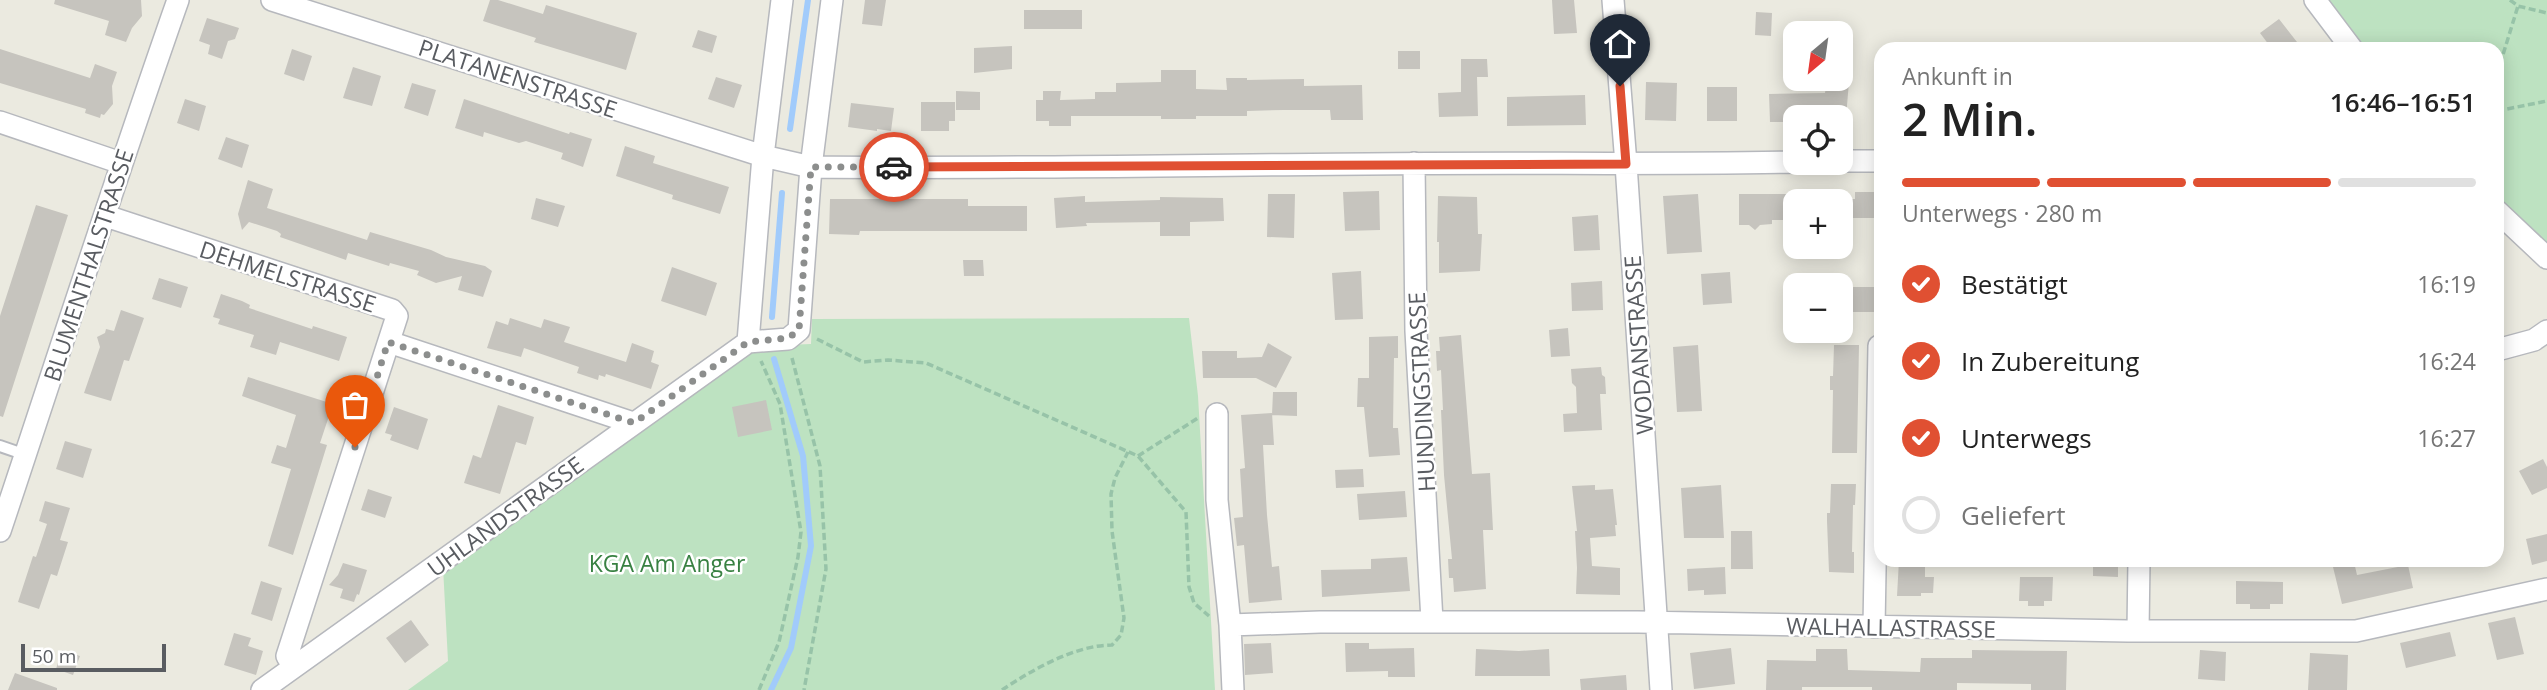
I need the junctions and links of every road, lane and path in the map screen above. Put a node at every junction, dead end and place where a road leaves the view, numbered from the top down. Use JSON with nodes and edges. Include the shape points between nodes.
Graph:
{"nodes":[{"id":1,"x":178,"y":0,"type":"edge"},
{"id":2,"x":272,"y":0,"type":"edge"},
{"id":3,"x":782,"y":0,"type":"edge"},
{"id":4,"x":832,"y":0,"type":"edge"},
{"id":5,"x":1613,"y":0,"type":"edge"},
{"id":6,"x":2315,"y":0,"type":"edge"},
{"id":7,"x":2510,"y":0,"type":"edge"},
{"id":8,"x":2518,"y":6,"type":"junction"},
{"id":9,"x":2547,"y":13,"type":"edge"},
{"id":10,"x":2347,"y":42,"type":"edge"},
{"id":11,"x":2504,"y":51,"type":"edge"},
{"id":12,"x":2547,"y":102,"type":"edge"},
{"id":13,"x":2504,"y":110,"type":"edge"},
{"id":14,"x":0,"y":122,"type":"edge"},
{"id":15,"x":763,"y":156,"type":"junction"},
{"id":16,"x":1874,"y":161,"type":"edge"},
{"id":17,"x":1783,"y":162,"type":"edge"},
{"id":18,"x":1853,"y":162,"type":"edge"},
{"id":19,"x":121,"y":163,"type":"junction"},
{"id":20,"x":1414,"y":163,"type":"junction"},
{"id":21,"x":1626,"y":164,"type":"junction"},
{"id":22,"x":811,"y":167,"type":"junction"},
{"id":23,"x":106,"y":216,"type":"junction"},
{"id":24,"x":2504,"y":218,"type":"edge"},
{"id":25,"x":2547,"y":258,"type":"edge"},
{"id":26,"x":2547,"y":331,"type":"edge"},
{"id":27,"x":793,"y":334,"type":"junction"},
{"id":28,"x":752,"y":341,"type":"junction"},
{"id":29,"x":388,"y":342,"type":"junction"},
{"id":30,"x":2504,"y":348,"type":"edge"},
{"id":31,"x":1217,"y":414,"type":"joint"},
{"id":32,"x":634,"y":423,"type":"junction"},
{"id":33,"x":0,"y":446,"type":"edge"},
{"id":34,"x":1128,"y":452,"type":"junction"},
{"id":35,"x":26,"y":454,"type":"junction"},
{"id":36,"x":1138,"y":456,"type":"junction"},
{"id":37,"x":0,"y":531,"type":"edge"},
{"id":38,"x":1875,"y":567,"type":"edge"},
{"id":39,"x":2139,"y":567,"type":"edge"},
{"id":40,"x":2547,"y":589,"type":"edge"},
{"id":41,"x":1432,"y":621,"type":"junction"},
{"id":42,"x":1657,"y":622,"type":"junction"},
{"id":43,"x":1230,"y":625,"type":"junction"},
{"id":44,"x":1874,"y":627,"type":"junction"},
{"id":45,"x":2138,"y":631,"type":"junction"},
{"id":46,"x":294,"y":667,"type":"junction"},
{"id":47,"x":262,"y":690,"type":"edge"},
{"id":48,"x":759,"y":690,"type":"edge"},
{"id":49,"x":804,"y":690,"type":"edge"},
{"id":50,"x":1002,"y":690,"type":"edge"},
{"id":51,"x":1233,"y":690,"type":"edge"},
{"id":52,"x":1661,"y":690,"type":"edge"}],
"edges":[{"from":1,"to":19,"type":"street","name":"BLUMENTHALSTRASSE"},
{"from":2,"to":15,"type":"street","name":"PLATANENSTRASSE"},
{"from":3,"to":15,"type":"street"},
{"from":4,"to":22,"type":"street"},
{"from":5,"to":21,"type":"street","name":"WODANSTRASSE"},
{"from":6,"to":10,"type":"street"},
{"from":7,"to":8,"type":"path"},
{"from":8,"to":9,"type":"path"},
{"from":8,"to":11,"type":"path"},
{"from":12,"to":13,"type":"path"},
{"from":14,"to":19,"type":"street"},
{"from":15,"to":22,"type":"street","name":"PLATANENSTRASSE"},
{"from":15,"to":28,"type":"street"},
{"from":16,"to":18,"type":"street"},
{"from":17,"to":21,"type":"street"},
{"from":19,"to":23,"type":"street","name":"BLUMENTHALSTRASSE"},
{"from":20,"to":21,"type":"street"},
{"from":20,"to":22,"type":"street"},
{"from":20,"to":41,"type":"street","name":"HUNDINGSTRASSE","via":[[1416,325]]},
{"from":21,"to":42,"type":"street","name":"WODANSTRASSE"},
{"from":22,"to":27,"type":"street"},
{"from":23,"to":29,"type":"street","name":"DEHMELSTRASSE","via":[[393,310],[397,316]]},
{"from":23,"to":35,"type":"street","name":"BLUMENTHALSTRASSE"},
{"from":24,"to":25,"type":"street"},
{"from":26,"to":30,"type":"street","via":[[2534,340]]},
{"from":27,"to":28,"type":"street"},
{"from":27,"to":34,"type":"path","via":[[863,362],[926,363]]},
{"from":27,"to":49,"type":"path","via":[[820,466],[826,569]]},
{"from":28,"to":32,"type":"street","name":"UHLANDSTRASSE"},
{"from":28,"to":48,"type":"path","via":[[780,404],[801,532],[779,642]]},
{"from":29,"to":32,"type":"street","name":"DEHMELSTRASSE"},
{"from":29,"to":46,"type":"street","via":[[287,656]]},
{"from":31,"to":36,"type":"path","via":[[1199,418]]},
{"from":31,"to":43,"type":"street","via":[[1217,500]]},
{"from":32,"to":46,"type":"street","name":"UHLANDSTRASSE"},
{"from":33,"to":35,"type":"lane"},
{"from":34,"to":36,"type":"path"},
{"from":34,"to":50,"type":"path","via":[[1111,494],[1124,618],[1121,635],[1112,645],[1038,666]]},
{"from":35,"to":37,"type":"street","name":"BLUMENTHALSTRASSE"},
{"from":36,"to":43,"type":"path","via":[[1186,512],[1189,587],[1194,603],[1208,616]]},
{"from":38,"to":44,"type":"street"},
{"from":39,"to":45,"type":"street"},
{"from":40,"to":45,"type":"street","name":"WALHALLASTRASSE","via":[[2356,631]]},
{"from":41,"to":42,"type":"street","name":"WALHALLASTRASSE"},
{"from":41,"to":43,"type":"street","name":"WALHALLASTRASSE"},
{"from":42,"to":44,"type":"street","name":"WALHALLASTRASSE"},
{"from":42,"to":52,"type":"street","name":"WODANSTRASSE"},
{"from":43,"to":51,"type":"street"},
{"from":44,"to":45,"type":"street","name":"WALHALLASTRASSE"},
{"from":46,"to":47,"type":"street","name":"UHLANDSTRASSE"}]}
